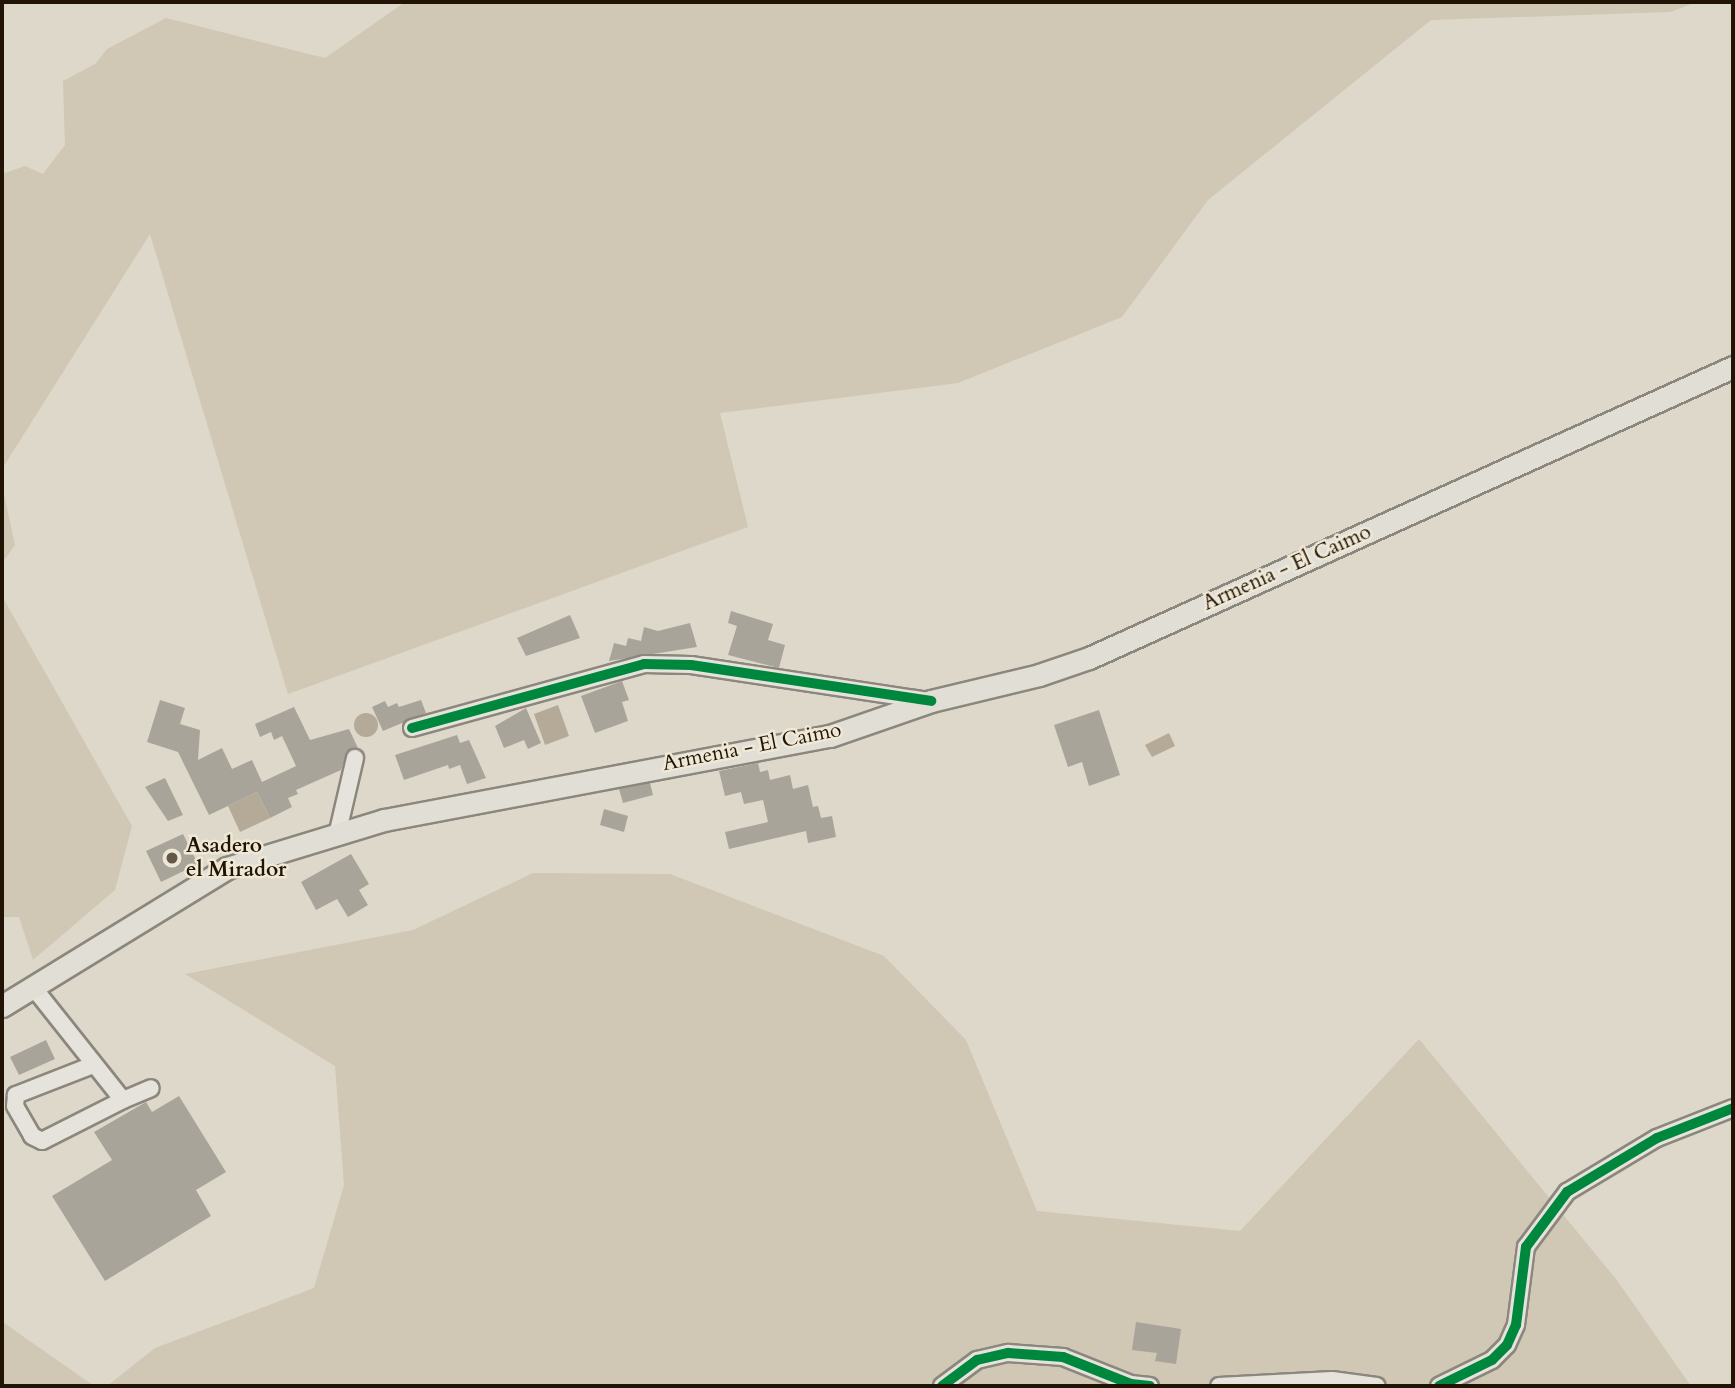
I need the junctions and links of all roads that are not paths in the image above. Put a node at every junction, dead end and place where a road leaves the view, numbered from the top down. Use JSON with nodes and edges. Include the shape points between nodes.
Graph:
{"nodes":[{"id":1,"x":1733,"y":368,"type":"edge"},
{"id":2,"x":932,"y":701,"type":"junction"},
{"id":3,"x":412,"y":728,"type":"dead end"},
{"id":4,"x":355,"y":758,"type":"dead end"},
{"id":5,"x":338,"y":831,"type":"junction"},
{"id":6,"x":33,"y":988,"type":"junction"},
{"id":7,"x":2,"y":1006,"type":"edge"},
{"id":8,"x":93,"y":1065,"type":"junction"},
{"id":9,"x":151,"y":1088,"type":"dead end"},
{"id":10,"x":123,"y":1100,"type":"junction"},
{"id":11,"x":1733,"y":1108,"type":"edge"},
{"id":12,"x":942,"y":1386,"type":"edge"},
{"id":13,"x":1150,"y":1386,"type":"edge"},
{"id":14,"x":1219,"y":1386,"type":"edge"},
{"id":15,"x":1377,"y":1386,"type":"edge"},
{"id":16,"x":1439,"y":1386,"type":"edge"}],
"edges":[{"from":1,"to":2,"type":"main road","name":"Armenia - El Caimo","via":[[1088,658]]},
{"from":2,"to":3,"type":"street","via":[[691,665],[644,664]]},
{"from":2,"to":5,"type":"main road","name":"Armenia - El Caimo","via":[[830,736],[517,791]]},
{"from":4,"to":5,"type":"street"},
{"from":5,"to":6,"type":"main road","name":"Armenia - El Caimo","via":[[228,868],[135,920]]},
{"from":6,"to":7,"type":"main road","name":"Armenia - El Caimo"},
{"from":6,"to":8,"type":"street"},
{"from":8,"to":10,"type":"street"},
{"from":8,"to":10,"type":"street","via":[[16,1094],[15,1106],[32,1136],[42,1141]]},
{"from":9,"to":10,"type":"street"},
{"from":11,"to":16,"type":"street","via":[[1657,1138],[1566,1192],[1526,1247],[1516,1325],[1507,1345],[1492,1360]]},
{"from":12,"to":13,"type":"street","via":[[965,1366],[1008,1353],[1063,1357],[1131,1384]]},
{"from":14,"to":15,"type":"street","via":[[1332,1380]]}]}
